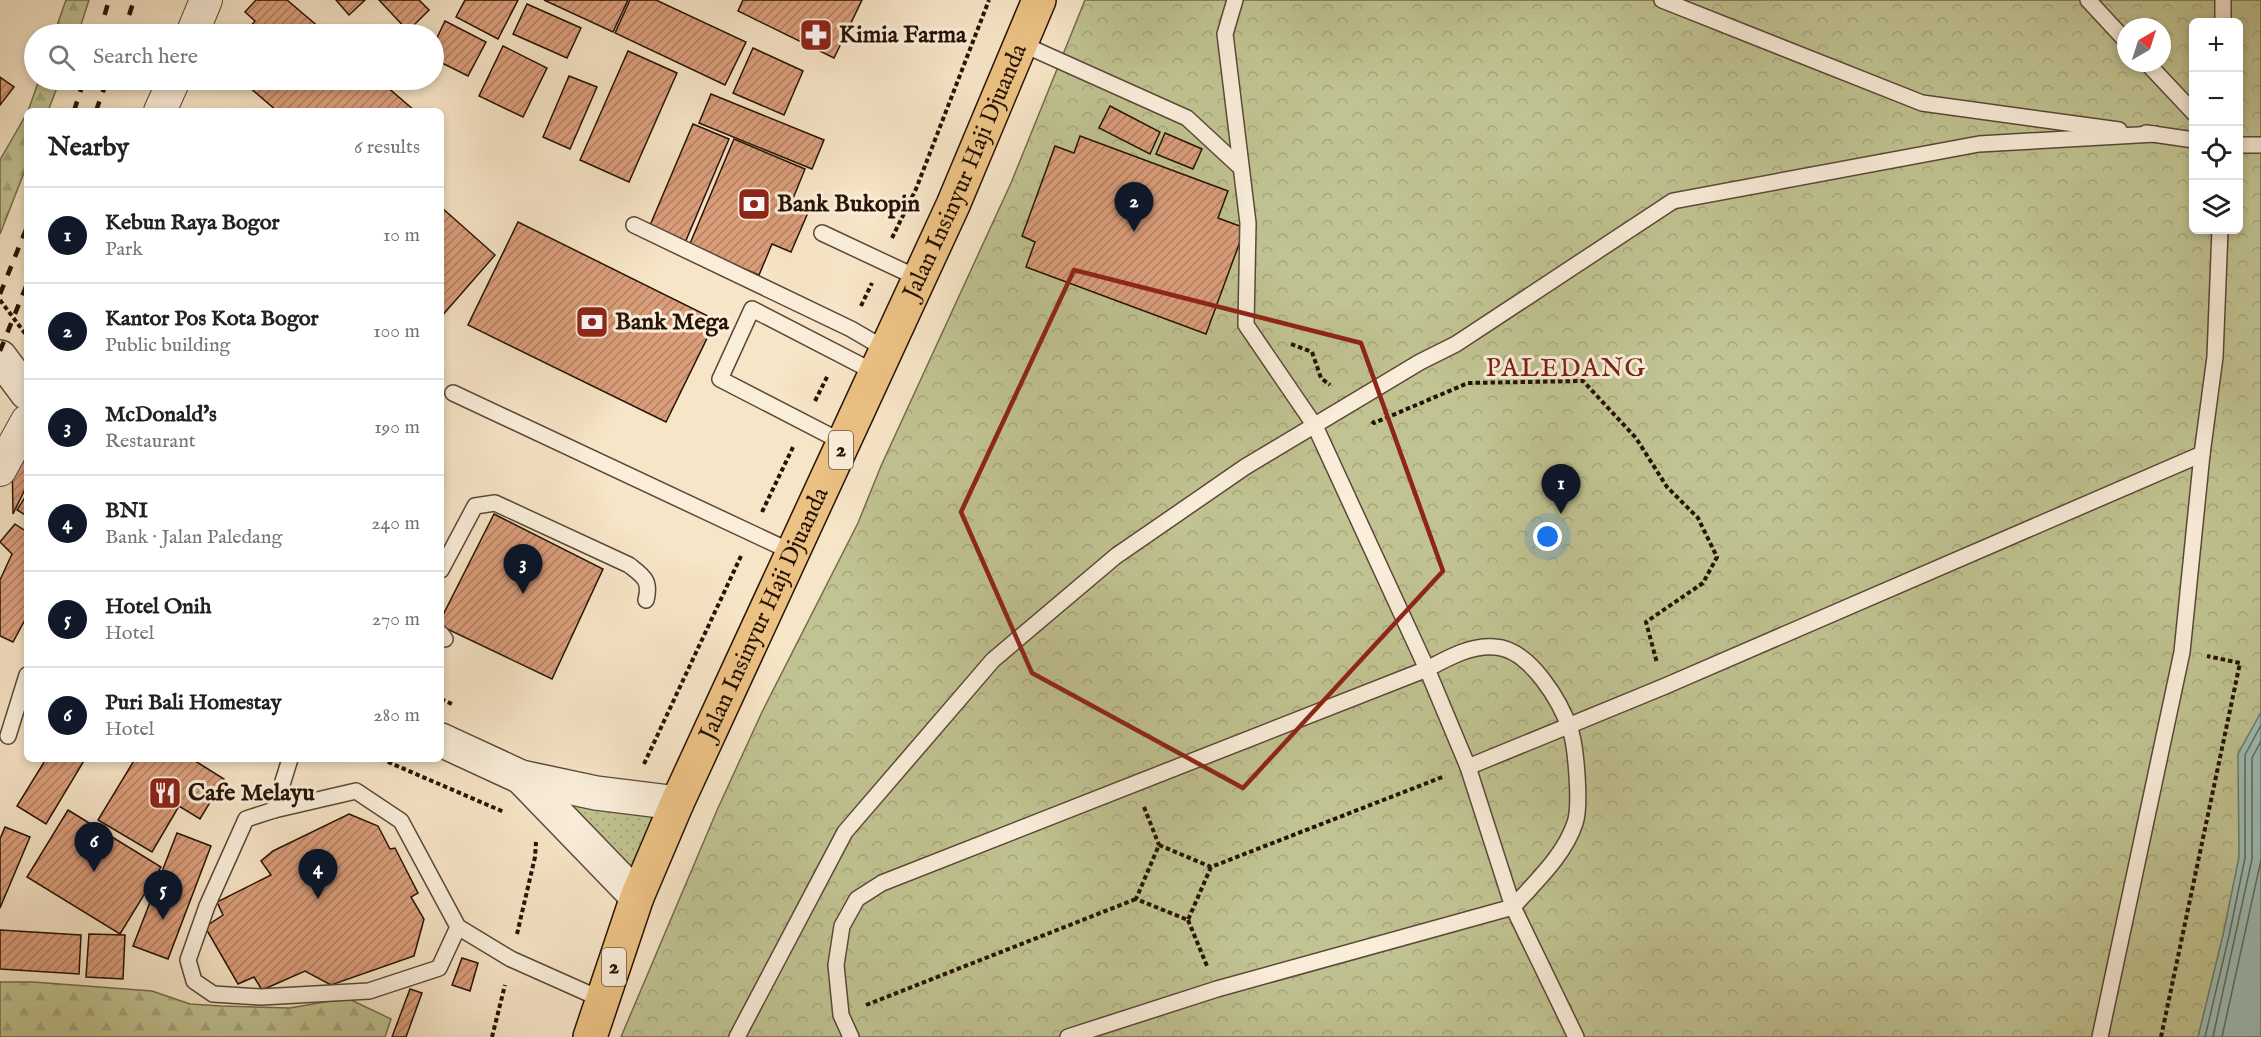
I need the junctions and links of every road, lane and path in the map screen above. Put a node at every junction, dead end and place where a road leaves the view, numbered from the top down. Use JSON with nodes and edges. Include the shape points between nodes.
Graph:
{"nodes":[{"id":1,"x":206,"y":0,"type":"edge"},
{"id":2,"x":989,"y":0,"type":"edge"},
{"id":3,"x":1039,"y":0,"type":"edge"},
{"id":4,"x":1235,"y":0,"type":"edge"},
{"id":5,"x":1662,"y":0,"type":"edge"},
{"id":6,"x":2088,"y":0,"type":"edge"},
{"id":7,"x":2223,"y":0,"type":"edge"},
{"id":8,"x":2223,"y":18,"type":"edge"},
{"id":9,"x":196,"y":24,"type":"edge"},
{"id":10,"x":2117,"y":31,"type":"edge"},
{"id":11,"x":1020,"y":43,"type":"junction"},
{"id":12,"x":970,"y":49,"type":"dead end"},
{"id":13,"x":2155,"y":72,"type":"edge"},
{"id":14,"x":169,"y":90,"type":"edge"},
{"id":15,"x":161,"y":108,"type":"edge"},
{"id":16,"x":2189,"y":109,"type":"edge"},
{"id":17,"x":2155,"y":134,"type":"junction"},
{"id":18,"x":2189,"y":139,"type":"edge"},
{"id":19,"x":2243,"y":145,"type":"edge"},
{"id":20,"x":2261,"y":145,"type":"edge"},
{"id":21,"x":1239,"y":167,"type":"junction"},
{"id":22,"x":634,"y":225,"type":"dead end"},
{"id":23,"x":822,"y":233,"type":"dead end"},
{"id":24,"x":2220,"y":234,"type":"edge"},
{"id":25,"x":920,"y":279,"type":"junction"},
{"id":26,"x":0,"y":300,"type":"edge"},
{"id":27,"x":24,"y":332,"type":"edge"},
{"id":28,"x":0,"y":357,"type":"edge"},
{"id":29,"x":882,"y":362,"type":"junction"},
{"id":30,"x":24,"y":389,"type":"edge"},
{"id":31,"x":453,"y":393,"type":"dead end"},
{"id":32,"x":1438,"y":395,"type":"dead end"},
{"id":33,"x":24,"y":426,"type":"edge"},
{"id":34,"x":1315,"y":426,"type":"junction"},
{"id":35,"x":844,"y":443,"type":"junction"},
{"id":36,"x":2202,"y":453,"type":"junction"},
{"id":37,"x":0,"y":470,"type":"edge"},
{"id":38,"x":792,"y":552,"type":"junction"},
{"id":39,"x":444,"y":564,"type":"edge"},
{"id":40,"x":646,"y":600,"type":"dead end"},
{"id":41,"x":708,"y":629,"type":"dead end"},
{"id":42,"x":2182,"y":652,"type":"junction"},
{"id":43,"x":1427,"y":669,"type":"junction"},
{"id":44,"x":24,"y":685,"type":"edge"},
{"id":45,"x":1663,"y":687,"type":"junction"},
{"id":46,"x":444,"y":700,"type":"edge"},
{"id":47,"x":460,"y":708,"type":"dead end"},
{"id":48,"x":1567,"y":725,"type":"junction"},
{"id":49,"x":8,"y":736,"type":"dead end"},
{"id":50,"x":444,"y":741,"type":"edge"},
{"id":51,"x":289,"y":762,"type":"edge"},
{"id":52,"x":388,"y":762,"type":"edge"},
{"id":53,"x":643,"y":766,"type":"dead end"},
{"id":54,"x":1468,"y":767,"type":"junction"},
{"id":55,"x":521,"y":777,"type":"junction"},
{"id":56,"x":1135,"y":784,"type":"junction"},
{"id":57,"x":677,"y":803,"type":"junction"},
{"id":58,"x":274,"y":810,"type":"junction"},
{"id":59,"x":508,"y":813,"type":"dead end"},
{"id":60,"x":536,"y":837,"type":"dead end"},
{"id":61,"x":1159,"y":845,"type":"junction"},
{"id":62,"x":1211,"y":867,"type":"junction"},
{"id":63,"x":637,"y":897,"type":"junction"},
{"id":64,"x":1136,"y":899,"type":"junction"},
{"id":65,"x":1513,"y":907,"type":"junction"},
{"id":66,"x":1188,"y":920,"type":"junction"},
{"id":67,"x":458,"y":927,"type":"junction"},
{"id":68,"x":512,"y":959,"type":"junction"},
{"id":69,"x":1217,"y":989,"type":"junction"},
{"id":70,"x":603,"y":1000,"type":"junction"},
{"id":71,"x":841,"y":1015,"type":"junction"},
{"id":72,"x":492,"y":1037,"type":"edge"},
{"id":73,"x":590,"y":1037,"type":"edge"},
{"id":74,"x":737,"y":1037,"type":"edge"},
{"id":75,"x":851,"y":1037,"type":"edge"},
{"id":76,"x":1068,"y":1037,"type":"edge"},
{"id":77,"x":1576,"y":1037,"type":"edge"},
{"id":78,"x":2100,"y":1037,"type":"edge"},
{"id":79,"x":2161,"y":1037,"type":"edge"}],
"edges":[{"from":1,"to":9,"type":"street"},
{"from":2,"to":12,"type":"path"},
{"from":3,"to":11,"type":"main road","name":"Jalan Insinyur Haji Djuanda","number":"2"},
{"from":4,"to":21,"type":"lane","via":[[1225,34]]},
{"from":5,"to":17,"type":"lane","via":[[1922,102]]},
{"from":6,"to":10,"type":"lane"},
{"from":7,"to":8,"type":"lane"},
{"from":11,"to":21,"type":"lane","via":[[1187,118]]},
{"from":11,"to":25,"type":"main road","name":"Jalan Insinyur Haji Djuanda","number":"2"},
{"from":13,"to":16,"type":"lane"},
{"from":14,"to":15,"type":"street"},
{"from":17,"to":18,"type":"lane"},
{"from":17,"to":34,"type":"lane","via":[[1979,144],[1673,201],[1456,344]]},
{"from":19,"to":20,"type":"lane"},
{"from":21,"to":34,"type":"lane","via":[[1248,232],[1246,326]]},
{"from":22,"to":29,"type":"lane","via":[[851,329]]},
{"from":23,"to":25,"type":"lane"},
{"from":24,"to":36,"type":"lane","via":[[2215,357]]},
{"from":25,"to":29,"type":"main road","name":"Jalan Insinyur Haji Djuanda","number":"2"},
{"from":26,"to":27,"type":"path","bridge":true},
{"from":28,"to":30,"type":"street"},
{"from":29,"to":35,"type":"main road","name":"Jalan Insinyur Haji Djuanda","number":"2"},
{"from":29,"to":35,"type":"lane","via":[[752,309],[720,379]]},
{"from":31,"to":38,"type":"lane"},
{"from":32,"to":45,"type":"path","via":[[1468,384],[1583,381],[1636,438],[1667,487],[1698,518],[1717,557],[1703,583],[1646,622]]},
{"from":33,"to":37,"type":"street"},
{"from":34,"to":43,"type":"lane"},
{"from":34,"to":74,"type":"lane","via":[[1245,467],[1116,556],[993,660],[845,832]]},
{"from":35,"to":38,"type":"main road","name":"Jalan Insinyur Haji Djuanda","number":"2"},
{"from":36,"to":42,"type":"lane"},
{"from":36,"to":45,"type":"lane"},
{"from":38,"to":57,"type":"main road","name":"Jalan Insinyur Haji Djuanda","number":"2"},
{"from":39,"to":40,"type":"lane","via":[[475,506],[495,503],[629,565],[644,576],[649,589]]},
{"from":41,"to":53,"type":"path"},
{"from":42,"to":78,"type":"lane"},
{"from":42,"to":79,"type":"path","via":[[2240,663]]},
{"from":43,"to":48,"type":"lane","via":[[1453,655],[1478,648],[1508,650],[1546,681]]},
{"from":43,"to":54,"type":"lane"},
{"from":43,"to":56,"type":"lane"},
{"from":44,"to":49,"type":"lane"},
{"from":45,"to":48,"type":"lane"},
{"from":46,"to":47,"type":"path"},
{"from":48,"to":54,"type":"lane"},
{"from":48,"to":65,"type":"lane","via":[[1579,792],[1575,822],[1555,861]]},
{"from":50,"to":55,"type":"street"},
{"from":51,"to":58,"type":"lane"},
{"from":52,"to":59,"type":"path"},
{"from":54,"to":62,"type":"path"},
{"from":54,"to":65,"type":"lane"},
{"from":55,"to":57,"type":"street","via":[[596,793]]},
{"from":55,"to":63,"type":"street"},
{"from":56,"to":61,"type":"path"},
{"from":56,"to":71,"type":"lane","via":[[882,883],[857,898],[842,926],[836,965]]},
{"from":57,"to":63,"type":"main road","name":"Jalan Insinyur Haji Djuanda","number":"2"},
{"from":58,"to":67,"type":"lane","via":[[356,791],[401,821]]},
{"from":58,"to":67,"type":"lane","via":[[246,819],[188,960],[194,981],[213,994],[261,997],[369,991],[439,968]]},
{"from":60,"to":68,"type":"path"},
{"from":61,"to":62,"type":"path"},
{"from":61,"to":64,"type":"path"},
{"from":62,"to":66,"type":"path"},
{"from":63,"to":70,"type":"main road","name":"Jalan Insinyur Haji Djuanda","number":"2"},
{"from":64,"to":66,"type":"path"},
{"from":64,"to":71,"type":"path"},
{"from":65,"to":69,"type":"lane"},
{"from":65,"to":77,"type":"lane"},
{"from":66,"to":69,"type":"path"},
{"from":67,"to":68,"type":"lane"},
{"from":68,"to":70,"type":"lane"},
{"from":68,"to":72,"type":"path"},
{"from":69,"to":76,"type":"lane"},
{"from":70,"to":73,"type":"main road","name":"Jalan Insinyur Haji Djuanda","number":"2"},
{"from":71,"to":75,"type":"lane"}]}
